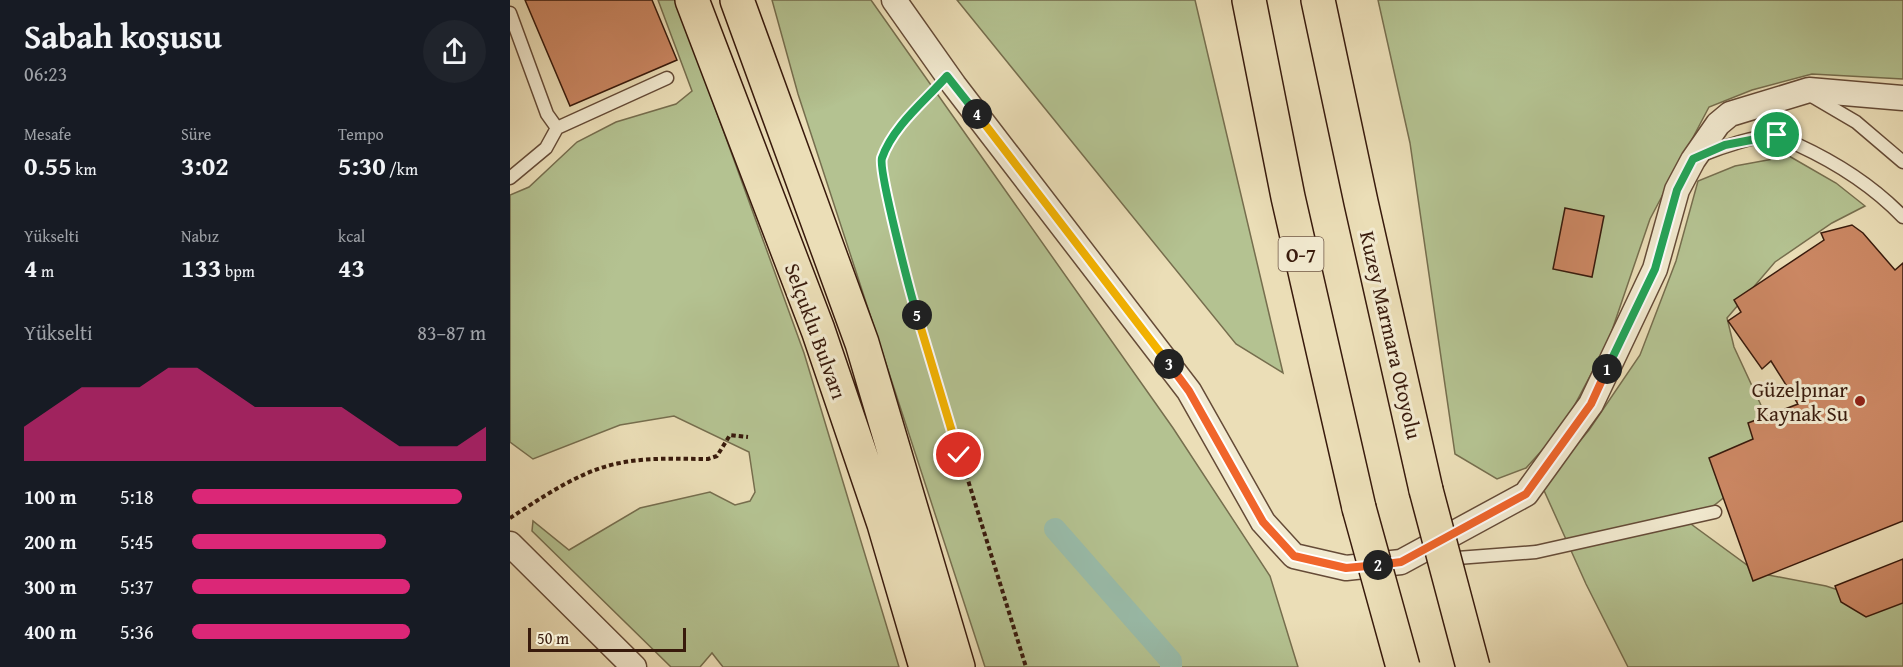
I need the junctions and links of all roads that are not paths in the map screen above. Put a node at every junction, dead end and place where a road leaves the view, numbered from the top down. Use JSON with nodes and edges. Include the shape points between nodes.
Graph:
{"nodes":[{"id":1,"x":692,"y":0,"type":"edge"},
{"id":2,"x":737,"y":0,"type":"edge"},
{"id":3,"x":894,"y":0,"type":"edge"},
{"id":4,"x":1233,"y":0,"type":"edge"},
{"id":5,"x":1249,"y":0,"type":"edge"},
{"id":6,"x":1318,"y":0,"type":"edge"},
{"id":7,"x":510,"y":13,"type":"edge"},
{"id":8,"x":751,"y":16,"type":"edge"},
{"id":9,"x":667,"y":78,"type":"dead end"},
{"id":10,"x":1266,"y":92,"type":"junction"},
{"id":11,"x":1804,"y":92,"type":"junction"},
{"id":12,"x":1903,"y":98,"type":"edge"},
{"id":13,"x":557,"y":128,"type":"junction"},
{"id":14,"x":1693,"y":159,"type":"junction"},
{"id":15,"x":1903,"y":162,"type":"edge"},
{"id":16,"x":510,"y":178,"type":"edge"},
{"id":17,"x":1903,"y":217,"type":"edge"},
{"id":18,"x":1715,"y":512,"type":"dead end"},
{"id":19,"x":510,"y":544,"type":"edge"},
{"id":20,"x":1401,"y":562,"type":"junction"},
{"id":21,"x":634,"y":667,"type":"edge"},
{"id":22,"x":926,"y":667,"type":"edge"},
{"id":23,"x":958,"y":667,"type":"edge"},
{"id":24,"x":1403,"y":667,"type":"edge"},
{"id":25,"x":1473,"y":667,"type":"edge"}],
"edges":[{"from":1,"to":22,"type":"main road","name":"Selçuklu Bulvarı","via":[[818,330],[884,524]]},
{"from":2,"to":8,"type":"main road","name":"Selçuklu Bulvarı"},
{"from":3,"to":20,"type":"street","via":[[947,76],[1189,391],[1263,522],[1294,556],[1346,568]]},
{"from":4,"to":10,"type":"main road"},
{"from":5,"to":10,"type":"main road","number":"O-7"},
{"from":6,"to":25,"type":"main road","name":"Kuzey Marmara Otoyolu","bridge":true,"via":[[1426,489]]},
{"from":7,"to":13,"type":"lane","via":[[547,114]]},
{"from":8,"to":23,"type":"main road","name":"Selçuklu Bulvarı","via":[[861,344]]},
{"from":9,"to":13,"type":"lane"},
{"from":10,"to":24,"type":"main road","number":"O-7","bridge":true,"via":[[1359,508]]},
{"from":11,"to":12,"type":"street"},
{"from":11,"to":14,"type":"street","via":[[1730,114]]},
{"from":11,"to":15,"type":"lane","via":[[1856,122]]},
{"from":13,"to":16,"type":"lane","via":[[546,148]]},
{"from":14,"to":17,"type":"lane","via":[[1725,145],[1777,135],[1860,180]]},
{"from":14,"to":20,"type":"street","via":[[1677,190],[1655,269],[1591,404],[1526,494]]},
{"from":18,"to":20,"type":"lane","via":[[1536,552]]},
{"from":19,"to":21,"type":"street"}]}
